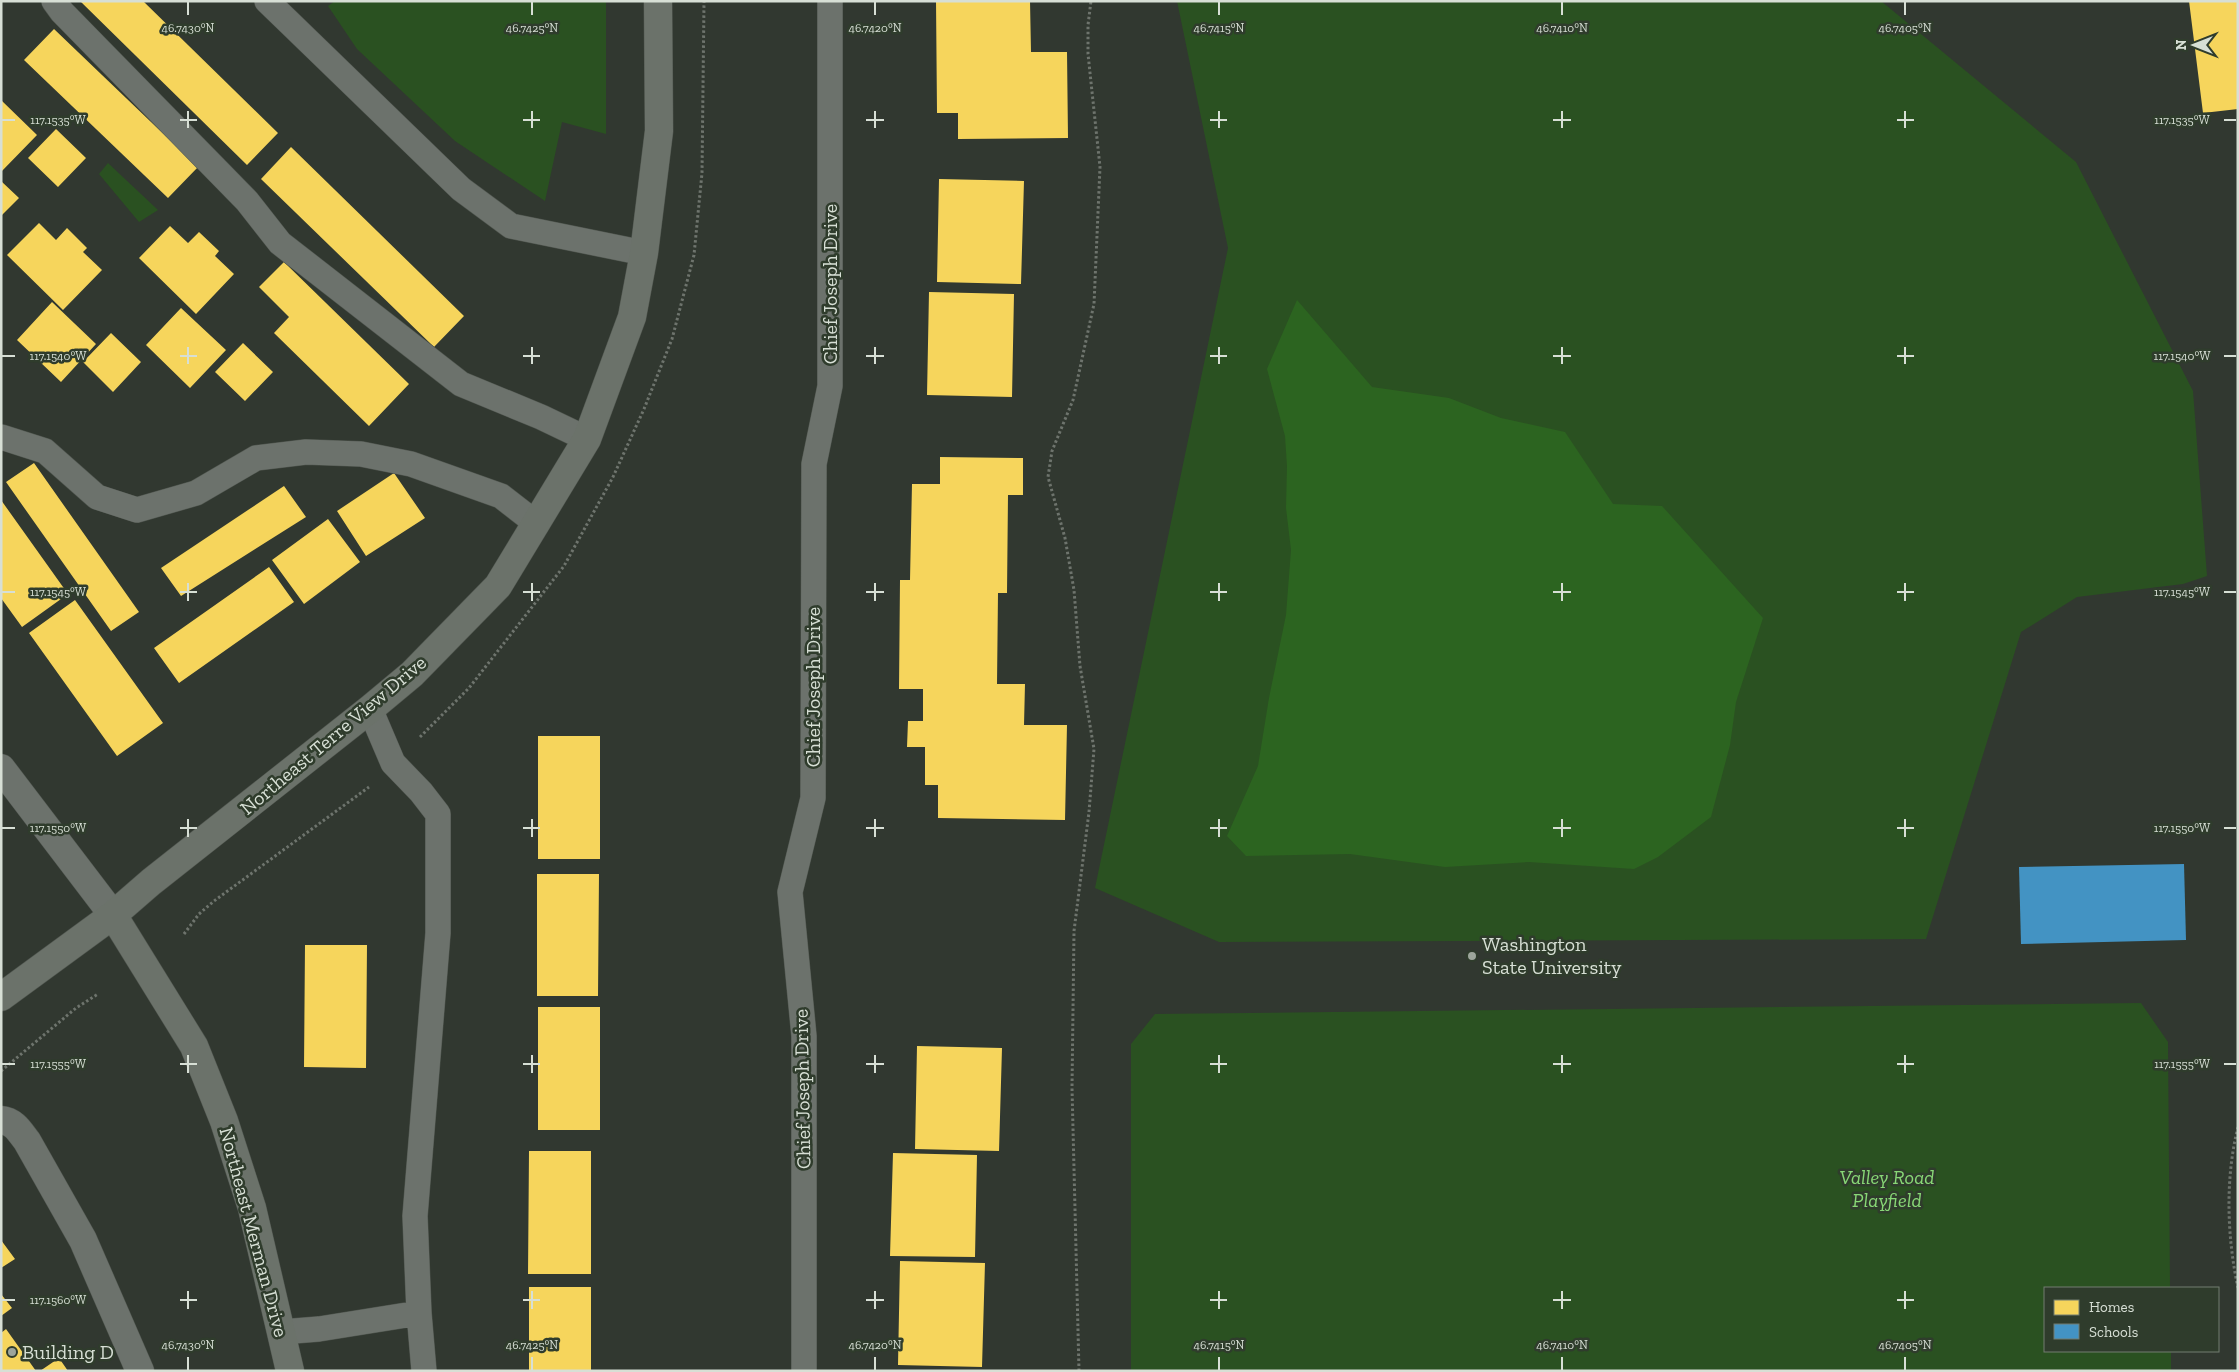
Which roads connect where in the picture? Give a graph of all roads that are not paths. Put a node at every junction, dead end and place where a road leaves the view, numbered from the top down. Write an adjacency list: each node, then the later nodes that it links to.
1 (54, 1): 7 (lane)
2 (267, 1): 5 (lane)
3 (658, 1): 5 (main road, Northeast Terre View Drive)
4 (830, 1): 19 (lane, Chief Joseph Drive)
5 (644, 253): 7 (main road, Northeast Terre View Drive)
6 (1, 438): 8 (lane)
7 (587, 439): 8 (main road, Northeast Terre View Drive)
8 (536, 524): 9 (main road, Northeast Terre View Drive)
9 (370, 709): 11 (main road, Northeast Terre View Drive); 14 (lane)
10 (1, 768): 11 (street, Northeast Merman Drive)
11 (113, 915): 12 (main road, Northeast Terre View Drive); 15 (main road, Northeast Merman Drive)
12 (1, 997)
13 (1, 1120): 16 (street)
14 (419, 1313): 15 (lane); 18 (lane)
15 (281, 1332): 17 (main road, Northeast Merman Drive)
16 (140, 1371)
17 (290, 1371)
18 (424, 1371)
19 (804, 1371)

